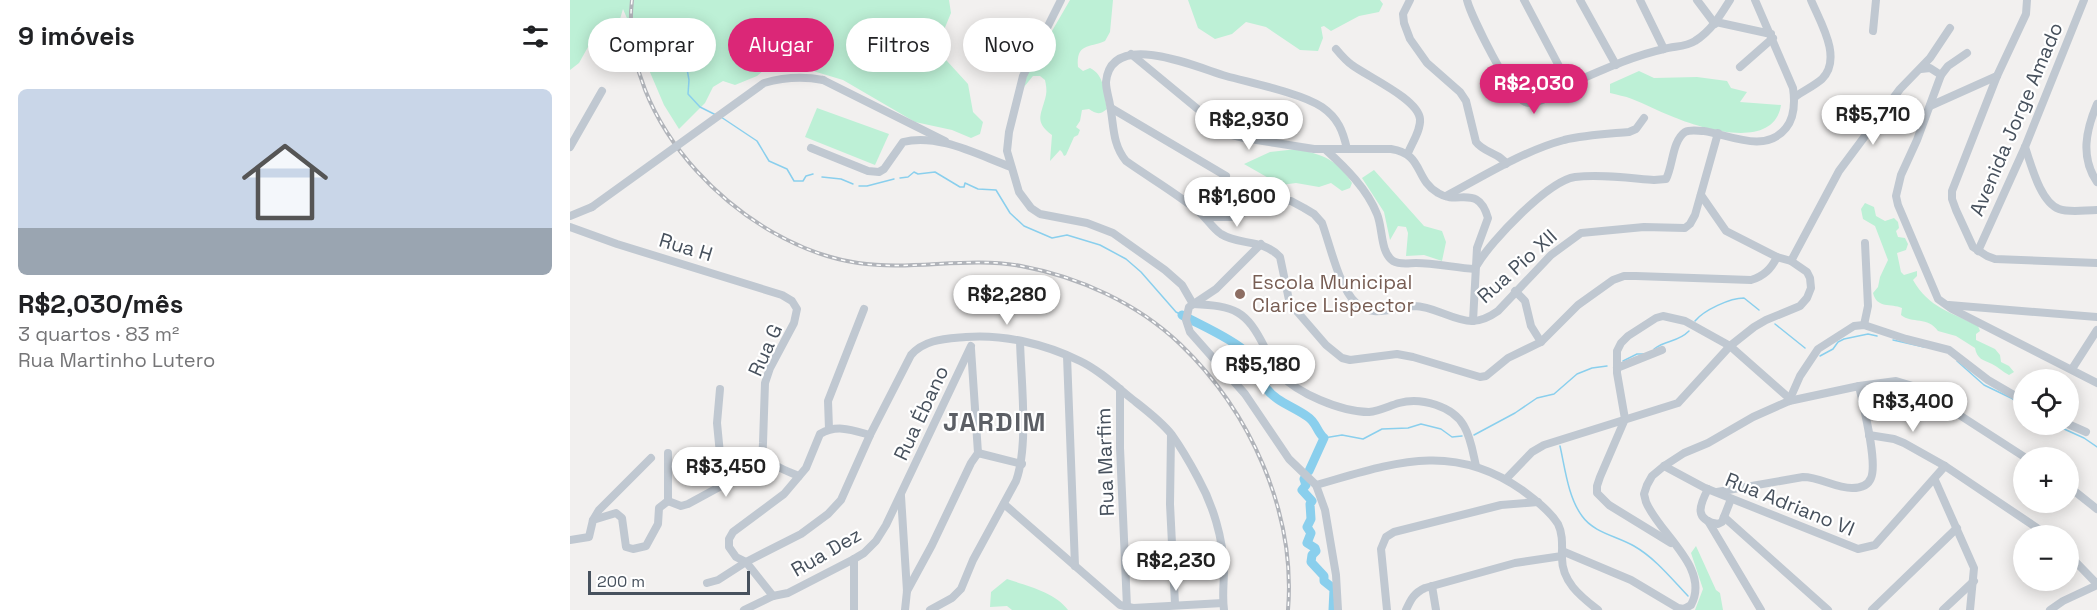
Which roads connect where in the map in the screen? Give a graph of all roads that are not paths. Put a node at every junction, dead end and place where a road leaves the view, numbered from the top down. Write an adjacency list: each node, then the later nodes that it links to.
1 (1061, 0): 43 (street)
2 (1410, 0): 42 (street)
3 (1467, 0): 27 (street)
4 (1524, 0): 27 (street)
5 (1580, 0): 22 (street)
6 (1640, 0): 19 (street)
7 (1697, 0): 14 (street)
8 (1730, 0): 14 (street)
9 (1755, 0): 17 (street)
10 (1811, 0): 29 (street)
11 (1876, 0): 16 (street)
12 (2027, 0): 26 (street)
13 (2084, 0): 38 (street, Avenida Jorge Amado)
14 (1716, 23): 17 (street); 19 (street)
15 (1950, 28): 24 (street)
16 (1873, 31)
17 (1772, 36): 23 (street); 29 (street)
18 (1336, 49): 41 (street)
19 (1664, 49): 22 (street)
20 (1967, 53): 25 (street)
21 (1131, 54): 32 (street); 39 (street); 40 (street)
22 (1616, 65): 27 (street)
23 (1740, 68)
24 (1921, 69): 25 (street); 56 (street)
25 (1941, 75): 30 (street)
26 (1997, 76): 30 (street); 54 (street)
27 (1569, 85)
28 (602, 91): 35 (street)
29 (1795, 97): 34 (street)
30 (1930, 106): 62 (street)
31 (2096, 106): 45 (street)
32 (1111, 108): 44 (street); 50 (street)
33 (1644, 118): 42 (street)
34 (1718, 134): 46 (street, Rua Pio XII); 58 (street)
35 (570, 147)
36 (811, 147): 37 (street)
37 (957, 147): 43 (street); 49 (street, bridge)
38 (2025, 147): 48 (street); 54 (street, Avenida Jorge Amado)
39 (1347, 149): 40 (street); 41 (street)
40 (1326, 150): 58 (street)
41 (1408, 153): 47 (street)
42 (1506, 164): 47 (street)
43 (1011, 167): 61 (street)
44 (1226, 176)
45 (2097, 182)
46 (1701, 195): 55 (street); 59 (street, Rua Pio XII)
47 (1445, 197): 58 (street)
48 (2097, 210)
49 (570, 216)
50 (1206, 217): 53 (street); 65 (street, Rua Pio XII)
51 (570, 227): 60 (street, Rua H)
52 (1865, 243): 66 (street)
53 (1261, 244): 61 (street); 70 (street)
54 (1978, 251): 57 (street)
55 (1777, 257): 56 (street); 70 (street)
56 (1791, 261): 72 (street)
57 (2097, 262)
58 (1475, 269): 65 (street)
59 (1515, 291): 65 (street, Rua Pio XII); 70 (street)
60 (792, 301): 91 (street, Rua G)
61 (1193, 304): 97 (street); 104 (street)
62 (1945, 305): 64 (street); 76 (street)
63 (864, 309): 85 (street)
64 (2097, 316)
65 (1473, 321)
66 (1864, 325): 82 (street); 83 (street)
67 (2097, 330): 76 (street)
68 (973, 337): 69 (street); 71 (street); 88 (street)
69 (1020, 341): 74 (street); 96 (street)
70 (1541, 342)
71 (971, 346): 94 (street); 106 (street, Rua Ébano)
72 (1731, 346): 75 (street); 83 (street); 84 (street)
73 (1662, 350): 75 (street)
74 (1067, 356): 81 (street); 124 (street)
75 (1617, 368): 84 (street)
76 (2072, 369)
77 (2079, 373): 78 (street)
78 (2097, 383)
79 (1859, 386): 83 (street); 90 (street); 92 (street)
80 (720, 389): 103 (street)
81 (1119, 389): 89 (street); 133 (street, Rua Marfim)
82 (2013, 395)
83 (1789, 399): 98 (street)
84 (1624, 419): 101 (street); 119 (street)
85 (829, 429): 88 (street); 100 (street)
86 (2079, 429): 87 (street)
87 (2086, 432)
88 (870, 435): 122 (street)
89 (1171, 435): 131 (street); 132 (street)
90 (1869, 435): 99 (street); 105 (street)
91 (762, 450): 100 (street); 103 (street)
92 (2013, 450)
93 (668, 453): 109 (street)
94 (978, 453): 96 (street); 129 (street)
95 (651, 458): 114 (street)
96 (1022, 464): 111 (street)
97 (1476, 466): 101 (street); 104 (street)
98 (1664, 466): 105 (street, Rua Adriano VI); 119 (street)
99 (1946, 466): 102 (street, Rua Adriano VI); 116 (street)
100 (799, 476): 122 (street)
101 (1506, 478): 110 (street)
102 (1935, 480): 108 (street, Rua Adriano VI); 117 (street)
103 (723, 485): 109 (street)
104 (1316, 485): 139 (street)
105 (1712, 491): 108 (street, Rua Adriano VI); 115 (street)
106 (901, 495): 121 (street, Rua Dez); 129 (street)
107 (2079, 495): 112 (street)
108 (1731, 499): 113 (street)
109 (668, 501): 114 (street)
110 (1538, 502): 120 (street); 140 (street)
111 (1004, 504): 124 (street); 138 (street)
112 (2097, 509)
113 (1724, 517): 115 (street); 144 (street)
114 (593, 520): 118 (street)
115 (1708, 521): 134 (street)
116 (2033, 525)
117 (1957, 528): 125 (street); 145 (street)
118 (570, 540)
119 (1674, 545): 120 (street)
120 (1562, 553): 128 (street); 143 (street)
121 (854, 559): 130 (street, Rua Dez); 136 (street)
122 (746, 562): 126 (street); 130 (street)
123 (2079, 565): 127 (street)
124 (1075, 566): 133 (street)
125 (1974, 581): 146 (street); 147 (street)
126 (707, 583)
127 (2097, 584): 148 (street)
128 (1432, 586): 141 (street); 142 (street)
129 (907, 591): 137 (street)
130 (772, 596): 135 (street, Rua Dez)
131 (1175, 604): 132 (street); 133 (street)
132 (1223, 606)
133 (1127, 607)
134 (1758, 608)
135 (744, 610)
136 (854, 610)
137 (905, 610)
138 (930, 610)
139 (1338, 610)
140 (1388, 610)
141 (1406, 610)
142 (1436, 610)
143 (1598, 610)
144 (1828, 610)
145 (1872, 610)
146 (1943, 610)
147 (1970, 610)
148 (2050, 610)

